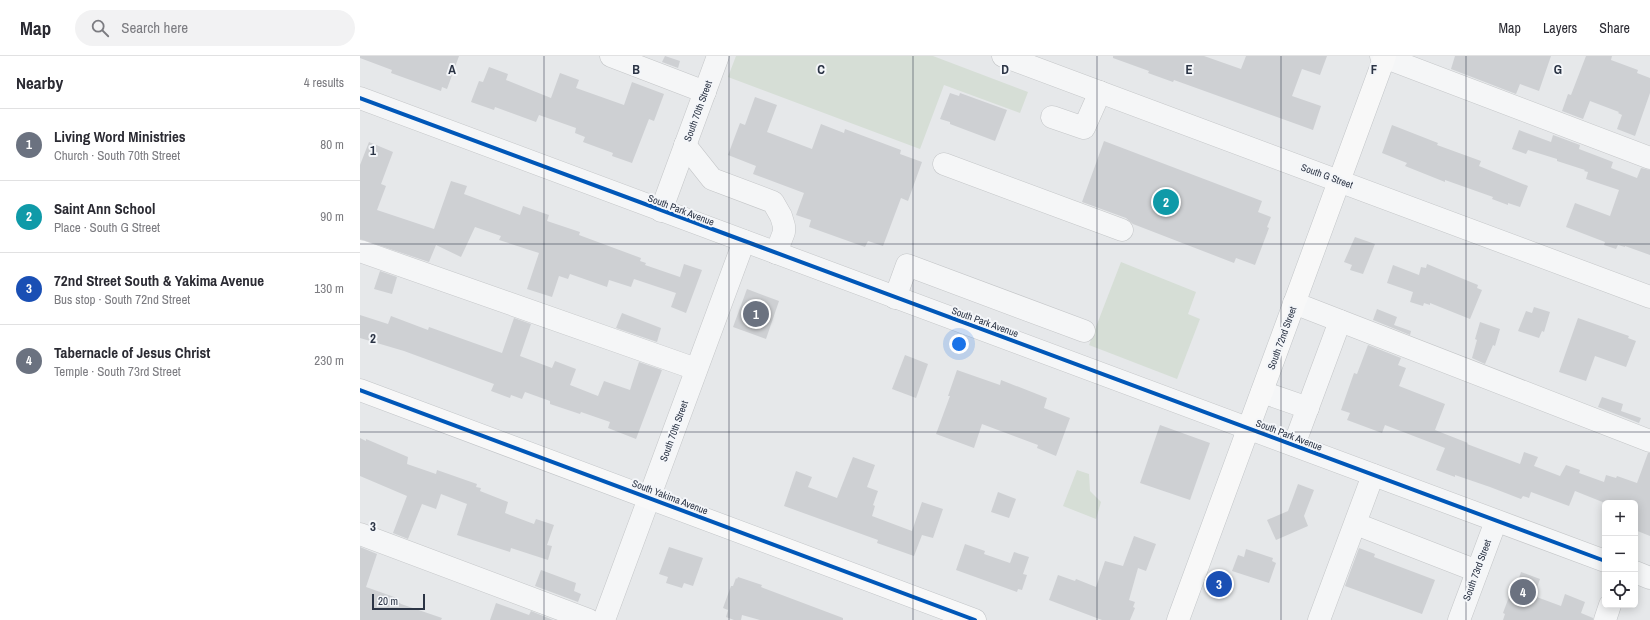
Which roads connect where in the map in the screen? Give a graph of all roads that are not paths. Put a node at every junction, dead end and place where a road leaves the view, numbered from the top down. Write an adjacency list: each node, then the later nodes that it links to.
1 (611, 56): 5 (street)
2 (718, 56): 5 (street, South 70th Street)
3 (1003, 56): 6 (street, South G Street)
4 (1384, 56): 10 (street); 12 (main road, South 72nd Street)
5 (705, 92): 9 (street, South 70th Street)
6 (1100, 92): 8 (street); 12 (street, South G Street)
7 (360, 98): 13 (street, South Park Avenue)
8 (1052, 117)
9 (686, 145): 13 (street, South 70th Street); 17 (street)
10 (1650, 158)
11 (944, 164): 14 (street)
12 (1339, 180): 18 (street, South G Street); 21 (main road, South 72nd Street)
13 (661, 210): 15 (street, South Park Avenue)
14 (1122, 230)
15 (744, 241): 17 (street, South Park Avenue); 25 (street, South 70th Street)
16 (360, 251): 25 (street)
17 (776, 253): 19 (street, South Park Avenue)
18 (1650, 297)
19 (895, 298): 20 (street); 23 (street, South Park Avenue)
20 (994, 298): 23 (street); 24 (street)
21 (1294, 304): 22 (street); 27 (main road, South 72nd Street)
22 (1340, 321): 28 (street); 30 (street)
23 (983, 330): 29 (street, South Park Avenue)
24 (1084, 331)
25 (696, 369): 33 (street, South 70th Street)
26 (360, 390): 33 (main road, South Yakima Avenue)
27 (1262, 392): 28 (street); 29 (main road, South 72nd Street)
28 (1308, 408): 31 (street)
29 (1248, 428): 31 (street, South Park Avenue); 45 (main road, South 72nd Street)
30 (1650, 441)
31 (1294, 445): 32 (street, South Park Avenue)
32 (1373, 475): 34 (street, South Park Avenue); 35 (street)
33 (649, 498): 43 (street, South 70th Street); 44 (main road, South Yakima Avenue)
34 (1496, 521): 37 (street, South Park Avenue); 38 (street, South 73rd Street)
35 (1356, 524): 38 (street); 46 (street)
36 (360, 534): 42 (street)
37 (1602, 560)
38 (1477, 571): 47 (street, South 73rd Street)
39 (1638, 573): 40 (street)
40 (1650, 578)
41 (1609, 608): 48 (street)
42 (589, 620)
43 (604, 620)
44 (975, 620)
45 (1178, 620)
46 (1319, 620)
47 (1459, 620)
48 (1604, 620)

